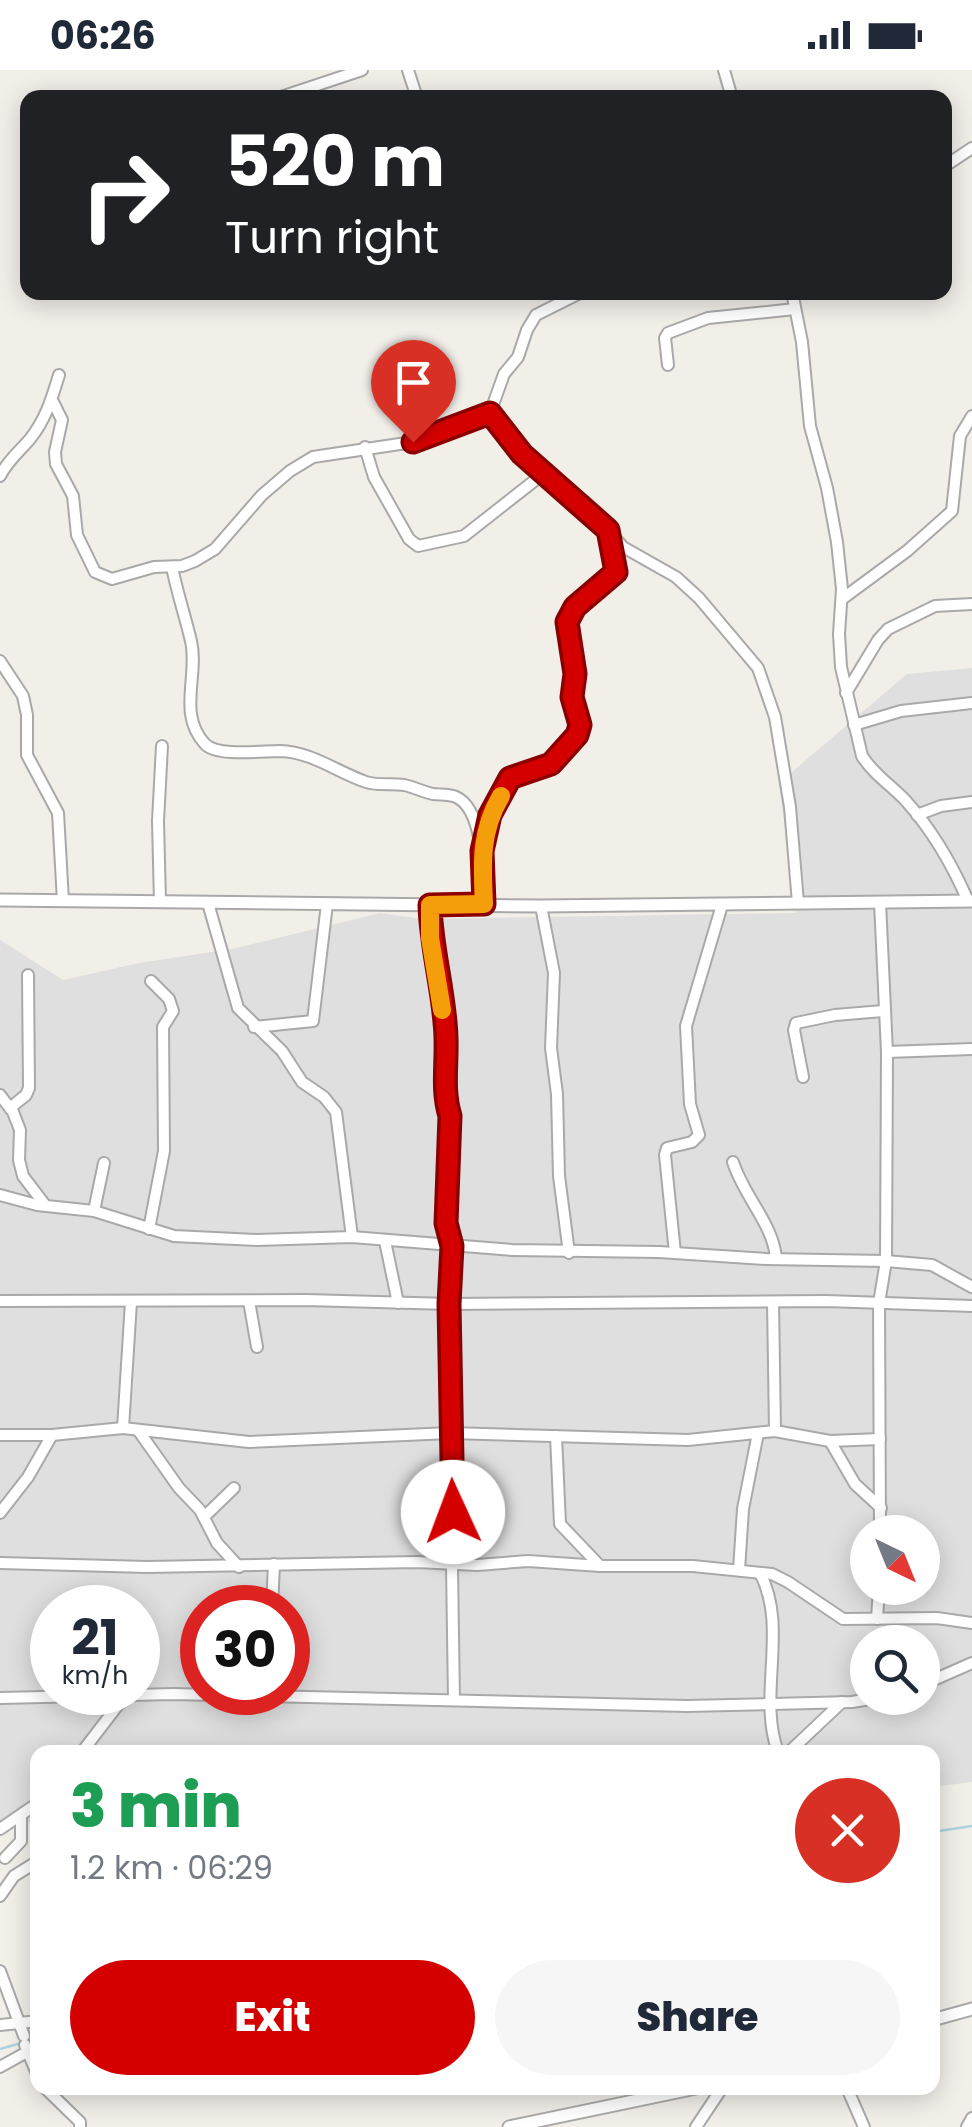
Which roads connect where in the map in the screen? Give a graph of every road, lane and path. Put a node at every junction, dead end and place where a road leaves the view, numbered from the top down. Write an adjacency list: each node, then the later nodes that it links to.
1 (362, 70): 2 (street)
2 (302, 90)
3 (566, 300): 9 (street)
4 (793, 300): 5 (street)
5 (795, 309): 6 (street); 16 (street)
6 (668, 365)
7 (60, 375): 8 (street)
8 (53, 402): 12 (street); 15 (street)
9 (490, 413): 11 (street); 13 (street)
10 (972, 416): 16 (street)
11 (366, 448): 13 (street); 15 (street)
12 (1, 471)
13 (543, 474): 14 (street)
14 (608, 530): 25 (street); 34 (street)
15 (172, 567): 25 (street)
16 (842, 599): 19 (street)
17 (972, 604): 19 (street)
18 (0, 661): 28 (street)
19 (846, 693): 21 (street)
20 (972, 703): 21 (street)
21 (854, 725): 24 (street)
22 (162, 746): 29 (street)
23 (972, 802): 24 (street)
24 (917, 815): 27 (street)
25 (482, 851): 33 (street)
26 (0, 900): 28 (street)
27 (970, 901): 30 (street)
28 (64, 902): 29 (street)
29 (160, 902): 31 (street)
30 (880, 902): 34 (street); 40 (street)
31 (208, 903): 32 (street); 41 (street)
32 (327, 904): 35 (street); 41 (street)
33 (484, 904): 35 (street); 37 (street)
34 (798, 904): 36 (street)
35 (430, 905): 55 (street)
36 (722, 905): 37 (street); 57 (street)
37 (541, 906): 56 (street)
38 (28, 975): 46 (street)
39 (150, 981): 52 (street)
40 (883, 1012): 43 (street); 44 (street)
41 (254, 1027): 53 (street)
42 (972, 1050): 43 (street)
43 (886, 1052): 59 (street)
44 (802, 1077)
45 (0, 1095): 46 (street)
46 (10, 1108): 50 (street)
47 (734, 1162): 58 (street)
48 (104, 1163): 51 (street)
49 (0, 1194): 50 (street)
50 (45, 1206): 51 (street)
51 (94, 1211): 52 (street)
52 (149, 1229): 53 (street)
53 (352, 1238): 54 (street)
54 (385, 1241): 55 (street); 65 (street)
55 (452, 1246): 56 (street); 67 (street)
56 (569, 1252): 57 (street)
57 (675, 1253): 58 (street)
58 (776, 1259): 59 (street)
59 (886, 1261): 60 (street); 66 (street)
60 (972, 1287)
61 (249, 1301): 63 (street); 65 (street); 69 (street)
62 (0, 1302): 63 (street)
63 (131, 1302): 70 (street)
64 (773, 1302): 66 (street); 67 (street); 72 (street)
65 (398, 1303): 67 (street)
66 (879, 1303): 68 (street); 78 (street)
67 (449, 1304): 73 (street)
68 (972, 1306)
69 (257, 1347)
70 (123, 1428): 71 (street); 76 (street)
71 (138, 1430): 73 (street); 84 (street)
72 (775, 1431): 74 (street); 79 (street)
73 (450, 1433): 77 (street); 86 (street)
74 (758, 1433): 77 (street); 90 (street)
75 (0, 1435): 76 (street)
76 (52, 1435): 82 (street)
77 (556, 1436): 88 (street)
78 (880, 1438): 79 (street); 81 (street)
79 (830, 1441): 81 (street)
80 (234, 1488): 84 (street)
81 (881, 1508): 83 (street)
82 (0, 1513)
83 (881, 1515)
84 (205, 1516): 89 (street)
85 (0, 1562): 89 (street)
86 (451, 1563): 87 (street); 88 (street); 101 (street)
87 (274, 1564): 89 (street); 92 (street)
88 (600, 1566): 90 (street)
89 (239, 1567)
90 (740, 1570): 91 (street)
91 (760, 1573): 94 (street); 104 (street)
92 (273, 1585)
93 (878, 1605): 94 (street)
94 (878, 1619): 95 (street)
95 (972, 1623)
96 (972, 1662): 97 (street)
97 (940, 1677)
98 (310, 1696): 101 (street)
99 (0, 1698): 100 (street)
100 (30, 1698)
101 (454, 1700): 104 (street)
102 (850, 1701): 103 (street)
103 (842, 1702): 104 (street); 108 (street)
104 (769, 1704): 107 (street)
105 (110, 1715): 106 (street)
106 (87, 1745)
107 (775, 1745)
108 (796, 1745)
109 (30, 1809): 110 (street)
110 (21, 1816): 111 (street); 112 (street)
111 (0, 1828)
112 (2, 1856): 114 (street)
113 (30, 1866): 114 (street)
114 (13, 1878): 115 (street)
115 (0, 1896)
116 (0, 1971): 120 (street)
117 (972, 2009): 118 (street)
118 (940, 2018)
119 (30, 2022): 120 (street)
120 (18, 2024): 121 (street); 122 (street)
121 (0, 2025)
122 (25, 2044): 123 (street); 124 (street)
123 (30, 2055)
124 (0, 2067)
125 (53, 2095): 130 (street)
126 (662, 2095): 131 (street)
127 (717, 2095): 132 (street)
128 (850, 2095): 133 (street)
129 (972, 2118): 134 (street)
130 (84, 2125)
131 (509, 2127)
132 (696, 2127)
133 (864, 2127)
134 (967, 2127)

